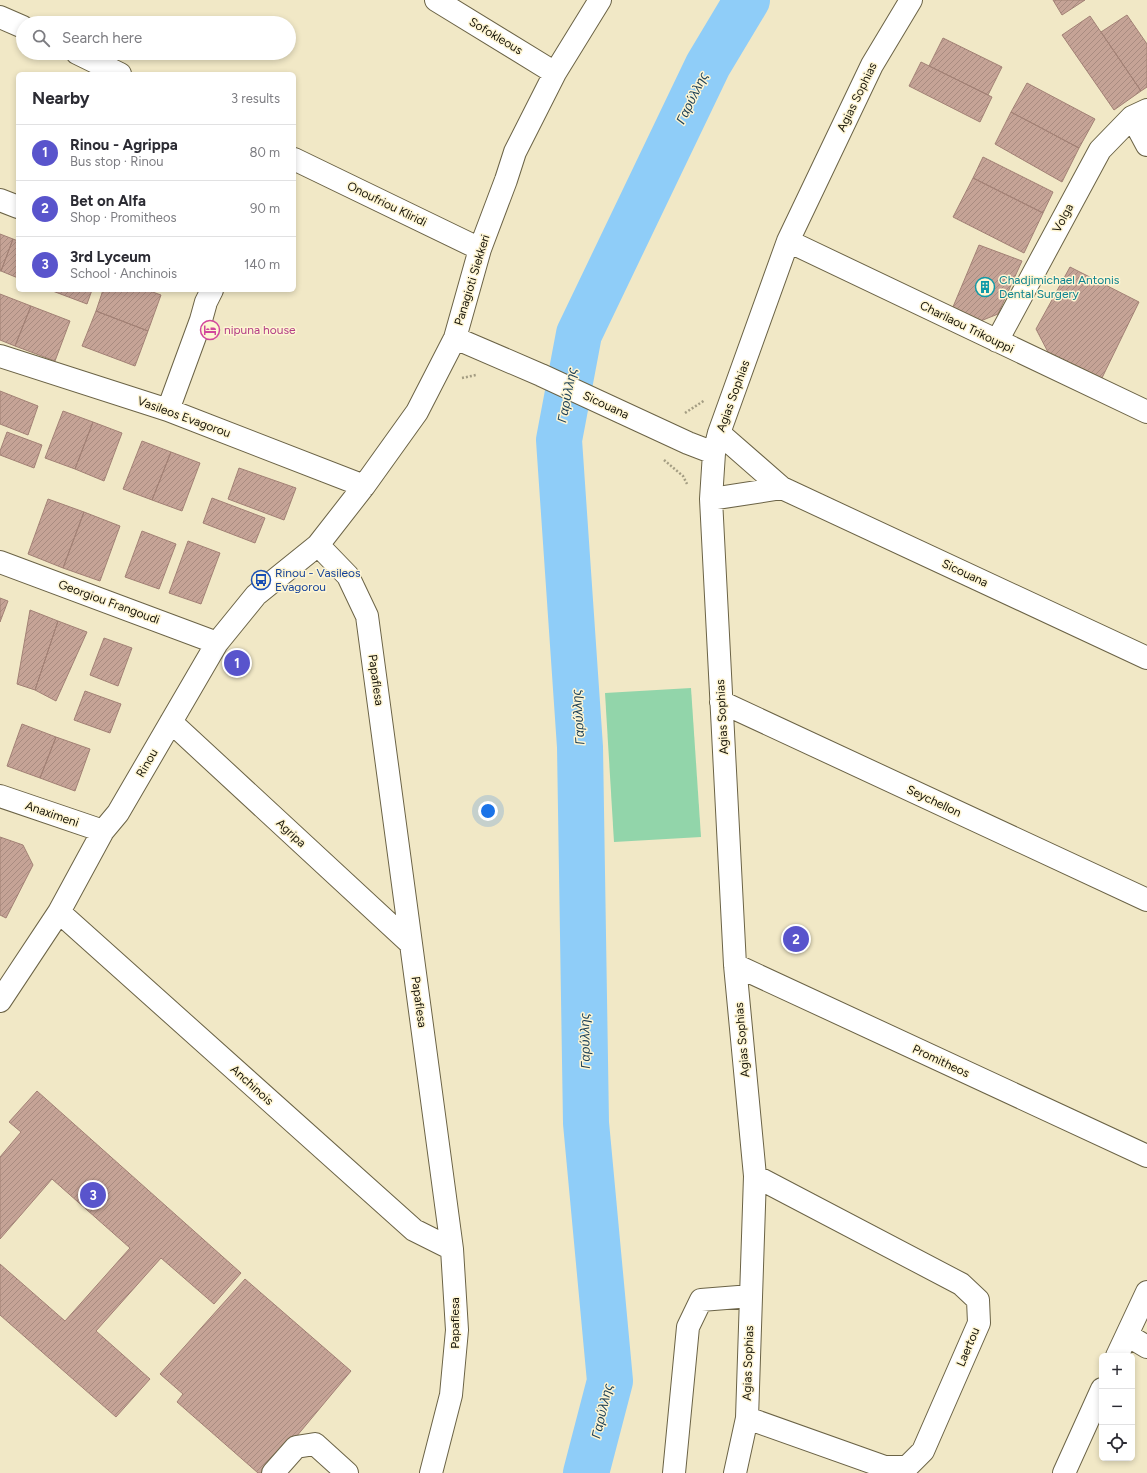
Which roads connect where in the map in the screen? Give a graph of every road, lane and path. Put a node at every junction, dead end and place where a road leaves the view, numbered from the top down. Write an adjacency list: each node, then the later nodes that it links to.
1 (436, 0): 8 (street, Sofokleous)
2 (600, 0): 8 (street, Panagioti Siekkeri)
3 (911, 0): 14 (street, Agias Sophias)
4 (0, 17): 5 (street)
5 (16, 24)
6 (91, 60): 7 (street)
7 (116, 72)
8 (555, 73): 15 (street, Panagioti Siekkeri)
9 (1140, 114): 10 (street); 18 (street, Volga)
10 (1147, 145)
11 (296, 160): 15 (street, Onoufriou Kliridi)
12 (0, 200): 13 (street)
13 (16, 206)
14 (788, 241): 18 (street, Charilaou Trikouppi); 24 (street, Agias Sophias)
15 (480, 249): 17 (street, Panagioti Siekkeri)
16 (205, 294): 22 (street)
17 (455, 338): 24 (street, Sicouana); 26 (street, Panagioti Siekkeri)
18 (997, 341): 23 (street, Charilaou Trikouppi)
19 (0, 356): 22 (street, Vasileos Evagorou)
20 (481, 376): 21 (path)
21 (457, 379)
22 (168, 410): 26 (street, Vasileos Evagorou)
23 (1147, 412)
24 (717, 443): 28 (street, Sicouana); 29 (street, Agias Sophias)
25 (662, 458): 27 (path)
26 (364, 486): 30 (street, Panagioti Siekkeri)
27 (689, 488)
28 (782, 488): 29 (street); 33 (street, Sicouana)
29 (711, 499): 34 (street, Agias Sophias)
30 (318, 545): 32 (street, Rinou); 40 (street, Papaflesa)
31 (0, 562): 32 (street, Georgiou Frangoudi)
32 (217, 643): 35 (street, Rinou)
33 (1147, 658)
34 (721, 702): 38 (street, Seychellon); 41 (street, Agias Sophias)
35 (171, 722): 37 (street, Rinou); 40 (street, Agripa)
36 (0, 796): 37 (street, Anaximeni)
37 (103, 831): 39 (street, Rinou)
38 (1147, 900)
39 (59, 912): 42 (street, Rinou); 45 (street, Anchinois)
40 (411, 944): 45 (street, Papaflesa)
41 (735, 965): 43 (street, Promitheos); 44 (street, Agias Sophias)
42 (0, 1001)
43 (1147, 1156)
44 (755, 1176): 47 (street, Agias Sophias); 52 (street, Laertou)
45 (452, 1248): 55 (street, Papaflesa)
46 (1147, 1292): 48 (street)
47 (751, 1296): 52 (street, Agias Sophias); 56 (street)
48 (1127, 1335): 49 (street); 50 (street)
49 (1147, 1347)
50 (1118, 1353)
51 (1099, 1396): 58 (street)
52 (747, 1418): 57 (street, Agias Sophias)
53 (273, 1473): 54 (street)
54 (347, 1473)
55 (431, 1473)
56 (674, 1473)
57 (735, 1473)
58 (1064, 1473)

